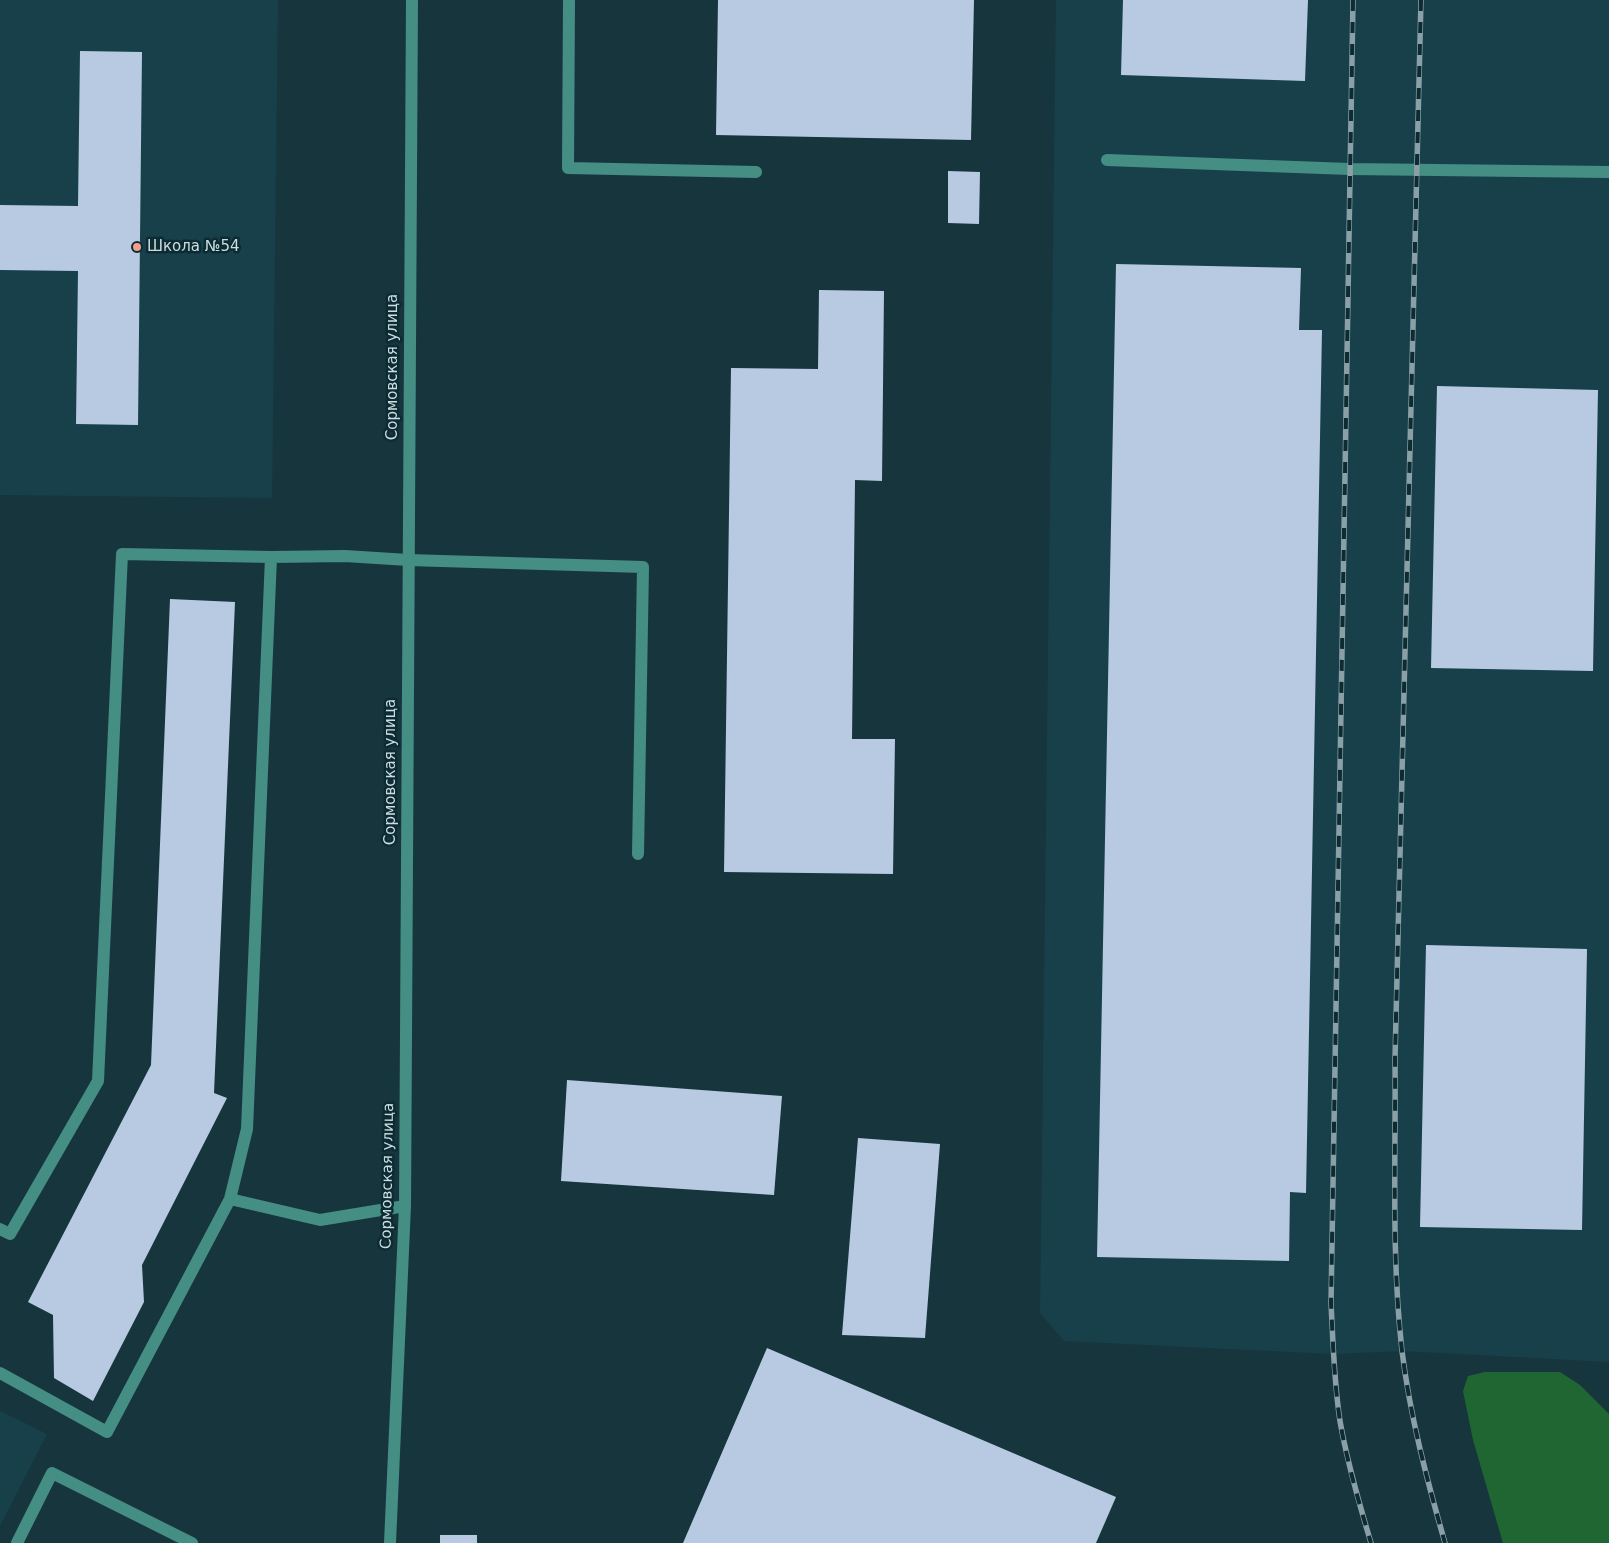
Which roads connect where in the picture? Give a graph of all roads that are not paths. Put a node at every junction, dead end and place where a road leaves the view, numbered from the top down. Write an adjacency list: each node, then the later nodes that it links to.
1 (412, 0): 7 (street, Сормовская улица)
2 (569, 0): 4 (street)
3 (1107, 160): 5 (street)
4 (756, 172)
5 (1609, 172)
6 (271, 557): 7 (street); 9 (street); 11 (street)
7 (408, 560): 8 (street); 10 (street, Сормовская улица)
8 (638, 854)
9 (230, 1199): 10 (street); 12 (street)
10 (405, 1206): 15 (street, Сормовская улица)
11 (0, 1229)
12 (0, 1373)
13 (17, 1543): 14 (street)
14 (192, 1543)
15 (390, 1543)

